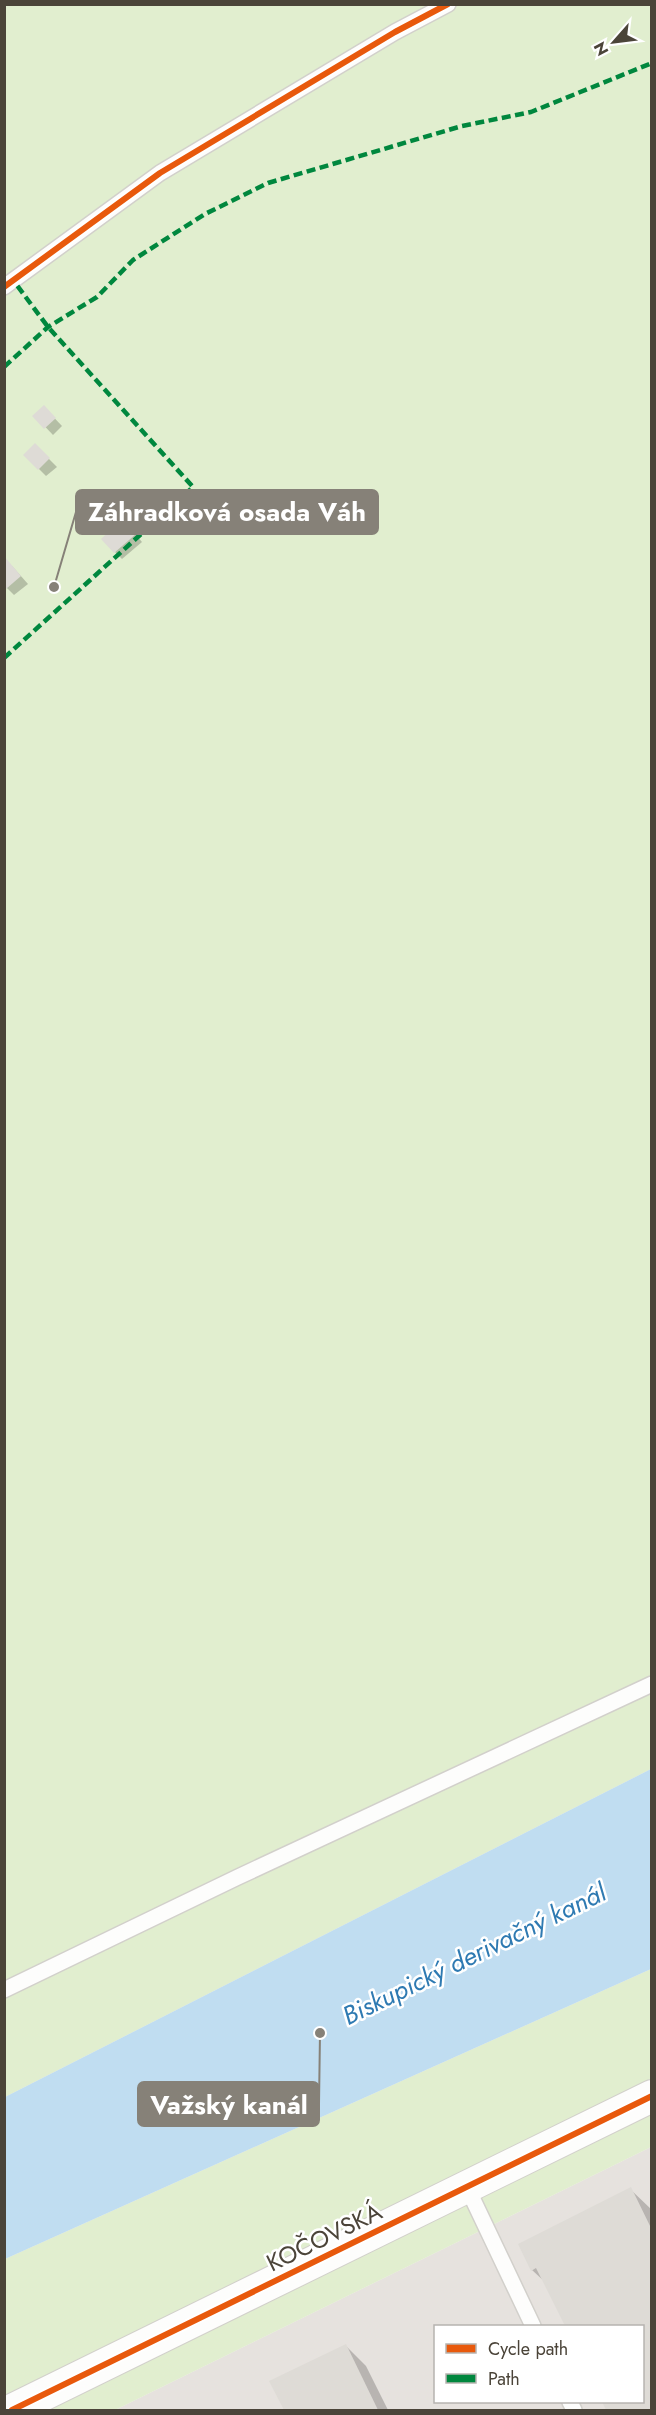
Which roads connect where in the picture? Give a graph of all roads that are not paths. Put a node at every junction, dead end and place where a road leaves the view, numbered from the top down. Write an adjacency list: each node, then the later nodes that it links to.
1 (448, 4): 2 (lane)
2 (4, 287)
3 (651, 1684): 4 (lane)
4 (4, 1990)
5 (651, 2096): 6 (street, KOČOVSKÁ)
6 (467, 2187): 7 (lane); 8 (street, KOČOVSKÁ)
7 (533, 2325)
8 (47, 2403): 9 (street, KOČOVSKÁ)
9 (12, 2410)

